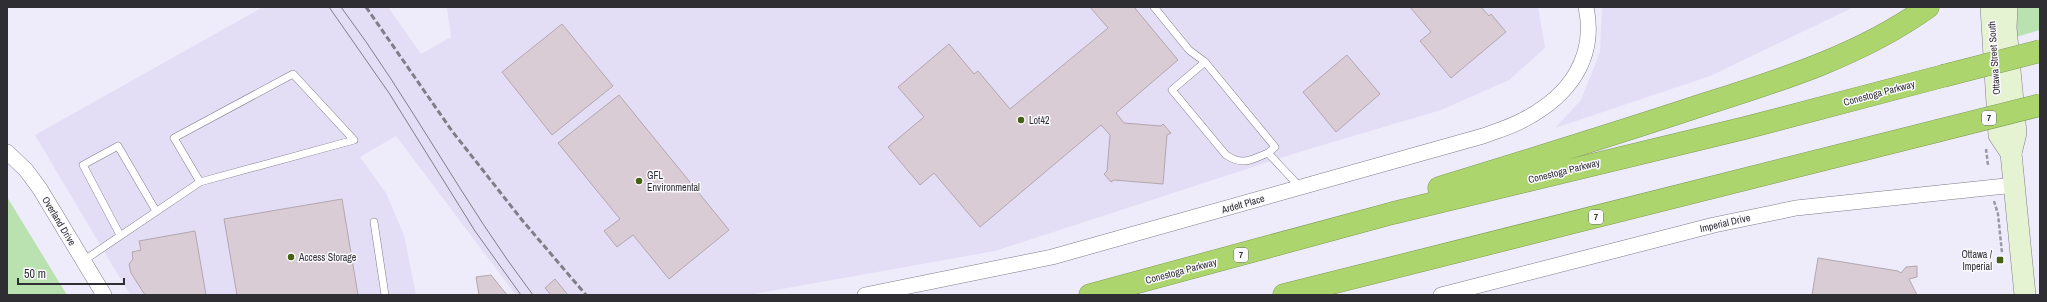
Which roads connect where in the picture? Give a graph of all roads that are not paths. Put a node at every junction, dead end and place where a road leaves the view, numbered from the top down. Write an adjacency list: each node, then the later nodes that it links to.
1 (1154, 7): 7 (lane)
2 (1586, 7): 16 (street, Ardelt Place)
3 (1928, 7): 18 (highway)
4 (1991, 7): 13 (main road, Ottawa Street South)
5 (2007, 7): 13 (main road, Ottawa Street South)
6 (2040, 51): 18 (highway, Conestoga Parkway / 7, bridge)
7 (1205, 62): 12 (lane); 12 (lane)
8 (2040, 105): 10 (highway, 7, bridge)
9 (2040, 120): 10 (highway)
10 (1942, 136): 26 (highway, 7)
11 (7, 152): 21 (street, Overland Drive)
12 (1268, 153): 16 (lane)
13 (2011, 153): 15 (main road, Ottawa Street South)
14 (200, 182): 14 (lane); 17 (lane)
15 (2015, 185): 27 (street, Imperial Drive); 28 (main road, Ottawa Street South)
16 (1300, 187): 24 (street, Ardelt Place)
17 (156, 211): 20 (lane); 20 (lane)
18 (1393, 213): 25 (highway, Conestoga Parkway / 7)
19 (374, 222): 23 (lane)
20 (120, 235): 21 (lane)
21 (83, 261): 22 (street, Overland Drive)
22 (104, 295)
23 (385, 295)
24 (865, 295)
25 (1090, 295)
26 (1284, 295)
27 (1441, 295)
28 (2025, 295)

